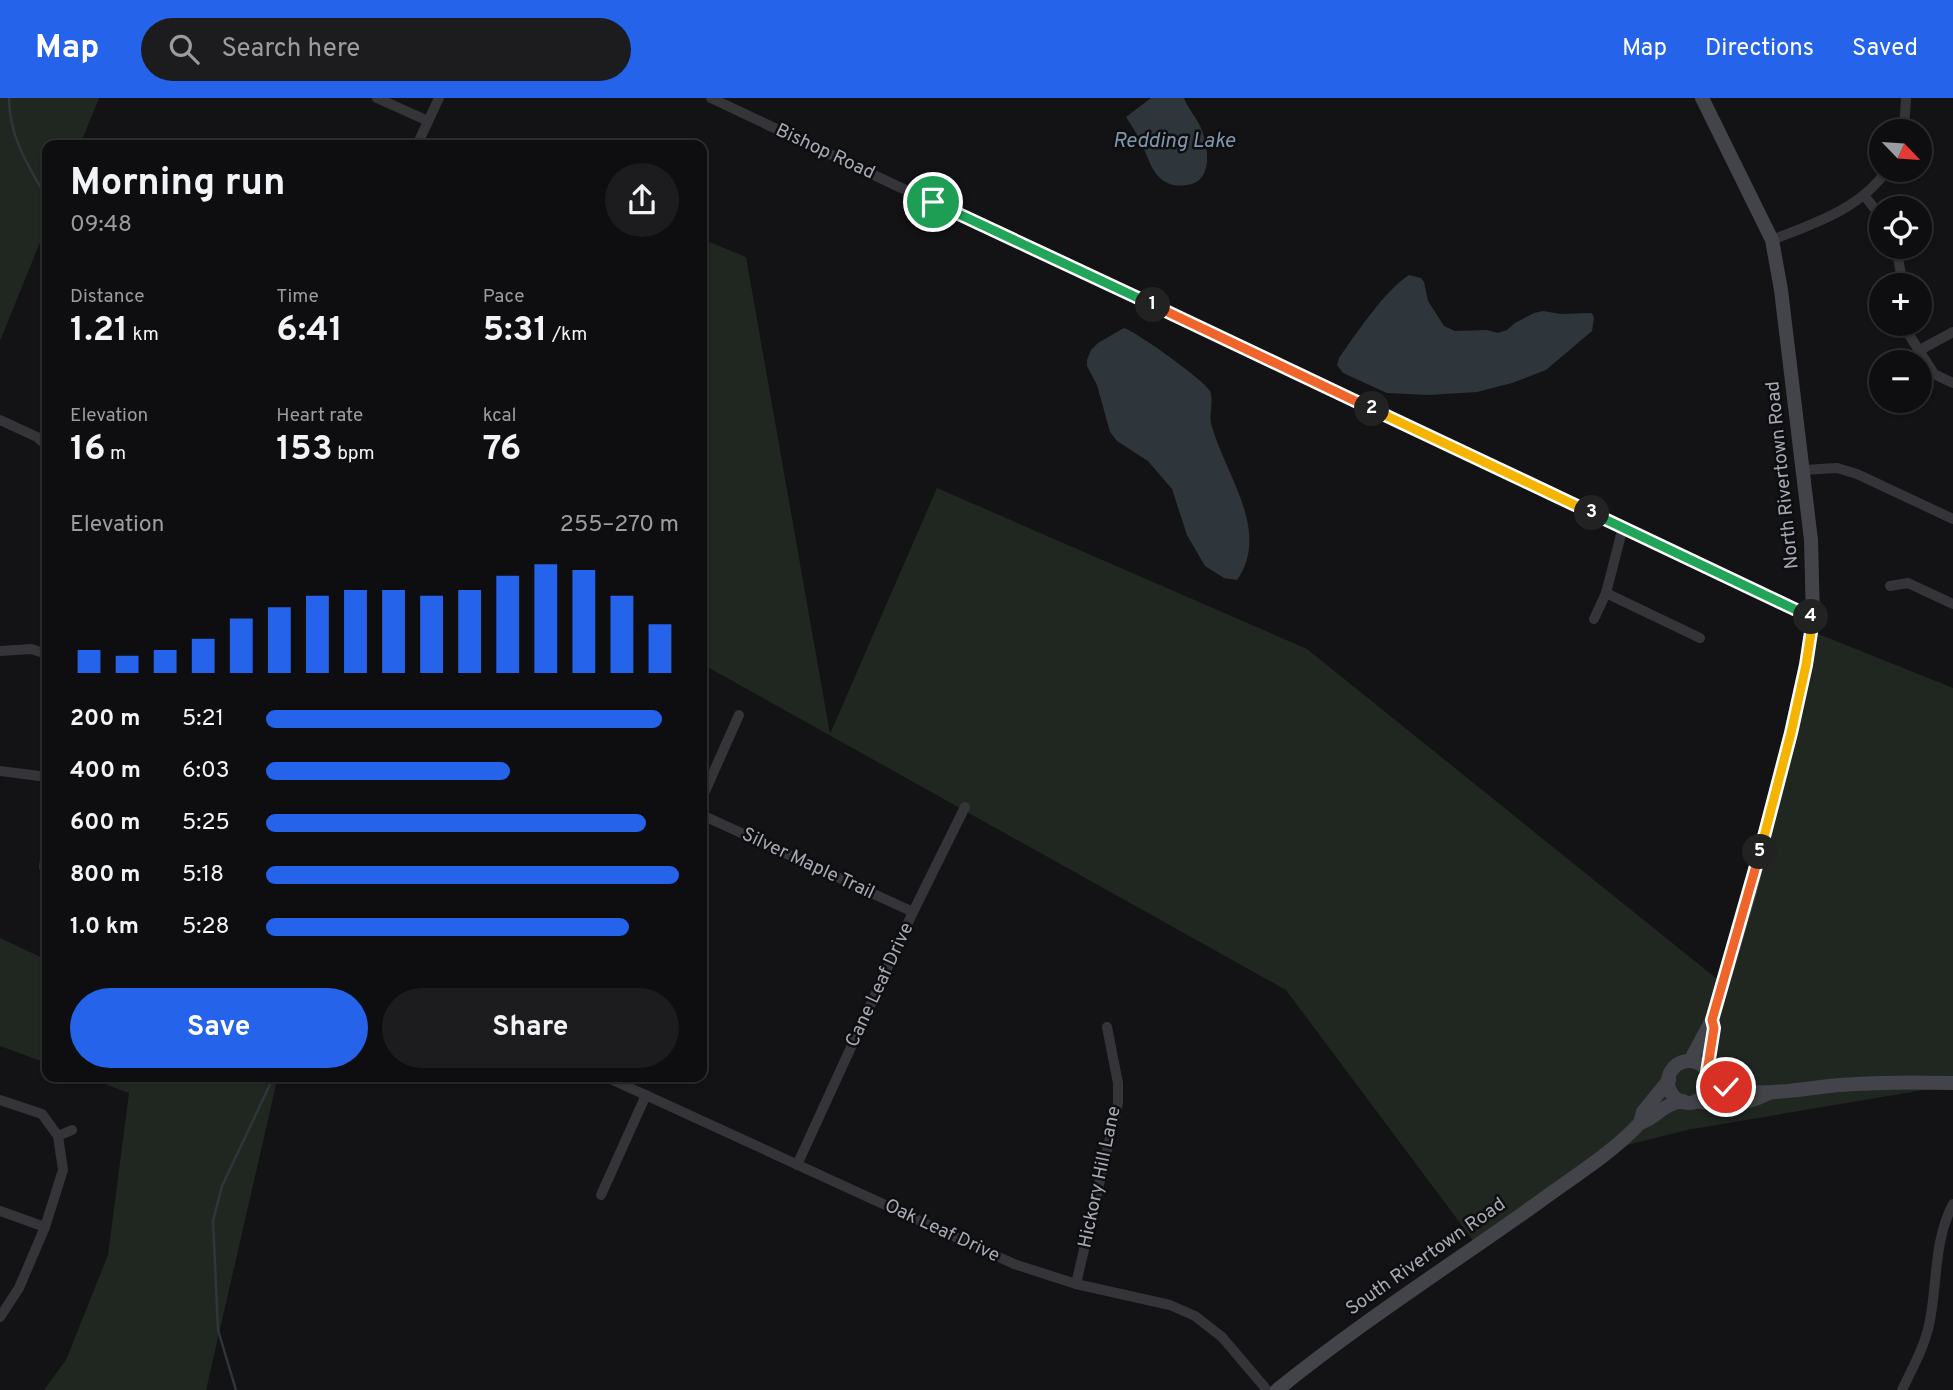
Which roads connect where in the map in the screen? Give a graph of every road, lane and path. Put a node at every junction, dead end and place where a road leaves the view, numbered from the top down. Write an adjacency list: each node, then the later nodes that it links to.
1 (377, 98): 7 (street)
2 (439, 98): 7 (street)
3 (711, 98): 21 (street, Bishop Road)
4 (1702, 98): 12 (street, North Rivertown Road)
5 (1906, 98): 6 (street)
6 (1905, 119)
7 (428, 121): 8 (street)
8 (419, 140)
9 (1879, 182): 10 (street)
10 (1864, 195): 11 (street); 12 (street)
11 (1869, 201)
12 (1772, 240): 19 (street, North Rivertown Road)
13 (1953, 332): 14 (street)
14 (1920, 350)
15 (1932, 371): 16 (street)
16 (1953, 383)
17 (0, 420): 18 (street)
18 (42, 442)
19 (1803, 470): 20 (street); 26 (street, North Rivertown Road)
20 (1953, 519)
21 (1623, 527): 23 (street); 26 (street, Bishop Road)
22 (1890, 586): 24 (street)
23 (1606, 593): 25 (street); 27 (street)
24 (1953, 604)
25 (1594, 619)
26 (1813, 619): 37 (street, North Rivertown Road)
27 (1700, 638)
28 (0, 651): 29 (street)
29 (42, 652)
30 (739, 715): 33 (street)
31 (0, 771): 32 (street)
32 (42, 776)
33 (707, 787)
34 (965, 807): 36 (street, Cane Leaf Drive)
35 (707, 817): 36 (street, Silver Maple Trail)
36 (913, 912): 51 (street, Cane Leaf Drive)
37 (1712, 1020): 39 (street, North Rivertown Road); 40 (street, North Rivertown Road)
38 (1107, 1027): 56 (street, Hickory Hill Lane)
39 (1690, 1061): 40 (street); 41 (street)
40 (1708, 1074): 44 (street); 47 (street)
41 (1668, 1080): 47 (street); 48 (street)
42 (617, 1082): 45 (street, Oak Leaf Drive)
43 (1953, 1083): 44 (street)
44 (1769, 1093): 47 (street)
45 (646, 1096): 51 (street, Oak Leaf Drive); 52 (street)
46 (0, 1100): 50 (street)
47 (1689, 1101): 48 (street)
48 (1640, 1123): 59 (street, South Rivertown Road)
49 (72, 1129): 50 (street)
50 (58, 1136): 55 (street)
51 (797, 1165): 56 (street, Oak Leaf Drive)
52 (601, 1195)
53 (1953, 1204): 60 (street)
54 (0, 1211): 55 (street)
55 (45, 1227): 57 (street)
56 (1076, 1284): 58 (street, Oak Leaf Drive)
57 (0, 1317)
58 (1267, 1390)
59 (1278, 1390)
60 (1902, 1390)

